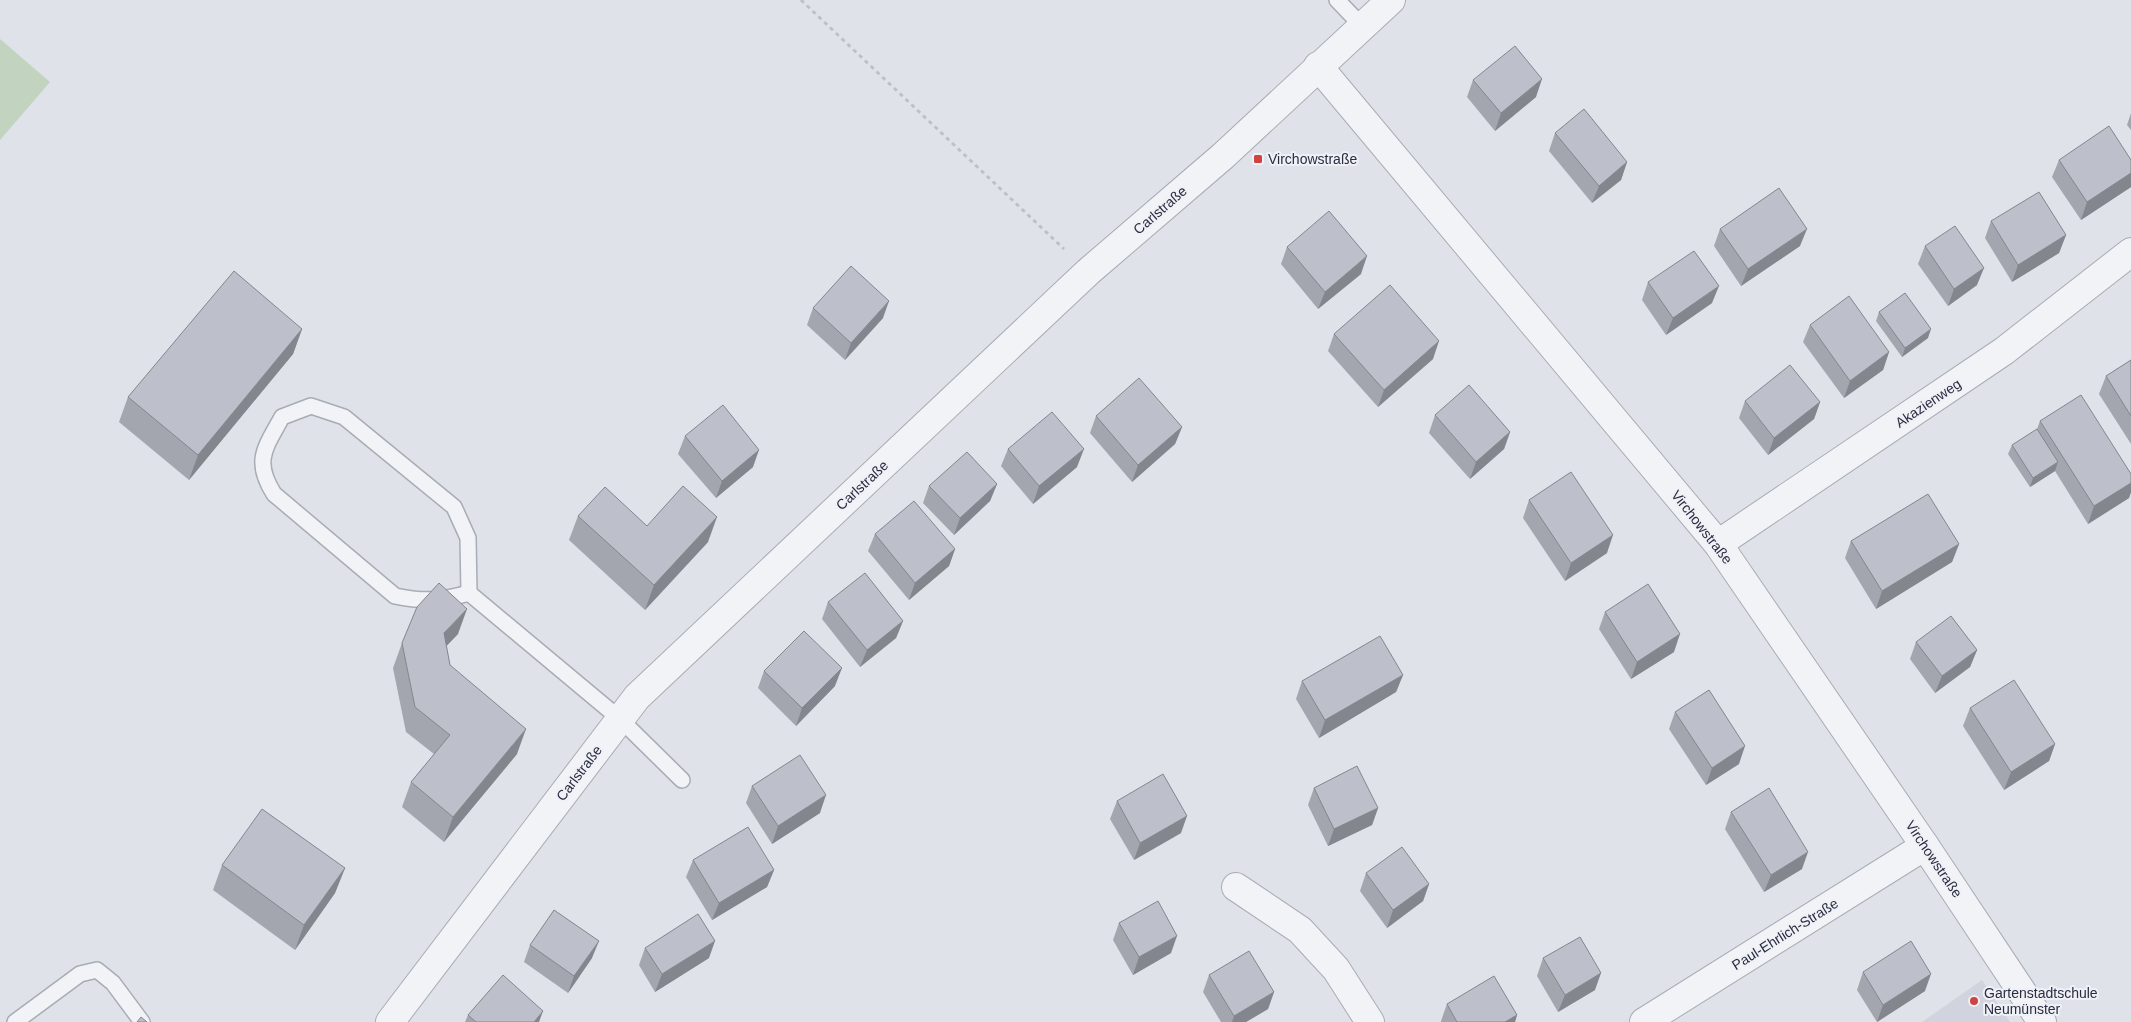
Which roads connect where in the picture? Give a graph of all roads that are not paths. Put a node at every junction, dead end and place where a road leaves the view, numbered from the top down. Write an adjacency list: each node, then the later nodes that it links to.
1 (1337, 0): 3 (lane)
2 (1391, 0): 3 (street, Carlstraße)
3 (1362, 27): 4 (street, Carlstraße)
4 (1318, 66): 6 (street, Virchowstraße); 8 (street, Carlstraße)
5 (2131, 252): 6 (street, Akazienweg)
6 (1718, 544): 10 (street, Virchowstraße)
7 (469, 593): 7 (lane); 8 (lane)
8 (620, 719): 9 (lane); 14 (street, Carlstraße)
9 (682, 780)
10 (1925, 846): 16 (street, Paul-Ehrlich-Straße); 17 (street, Virchowstraße)
11 (1236, 887): 15 (street)
12 (15, 1022): 13 (lane)
13 (142, 1022)
14 (390, 1022)
15 (1370, 1022)
16 (1644, 1022)
17 (2042, 1022)

